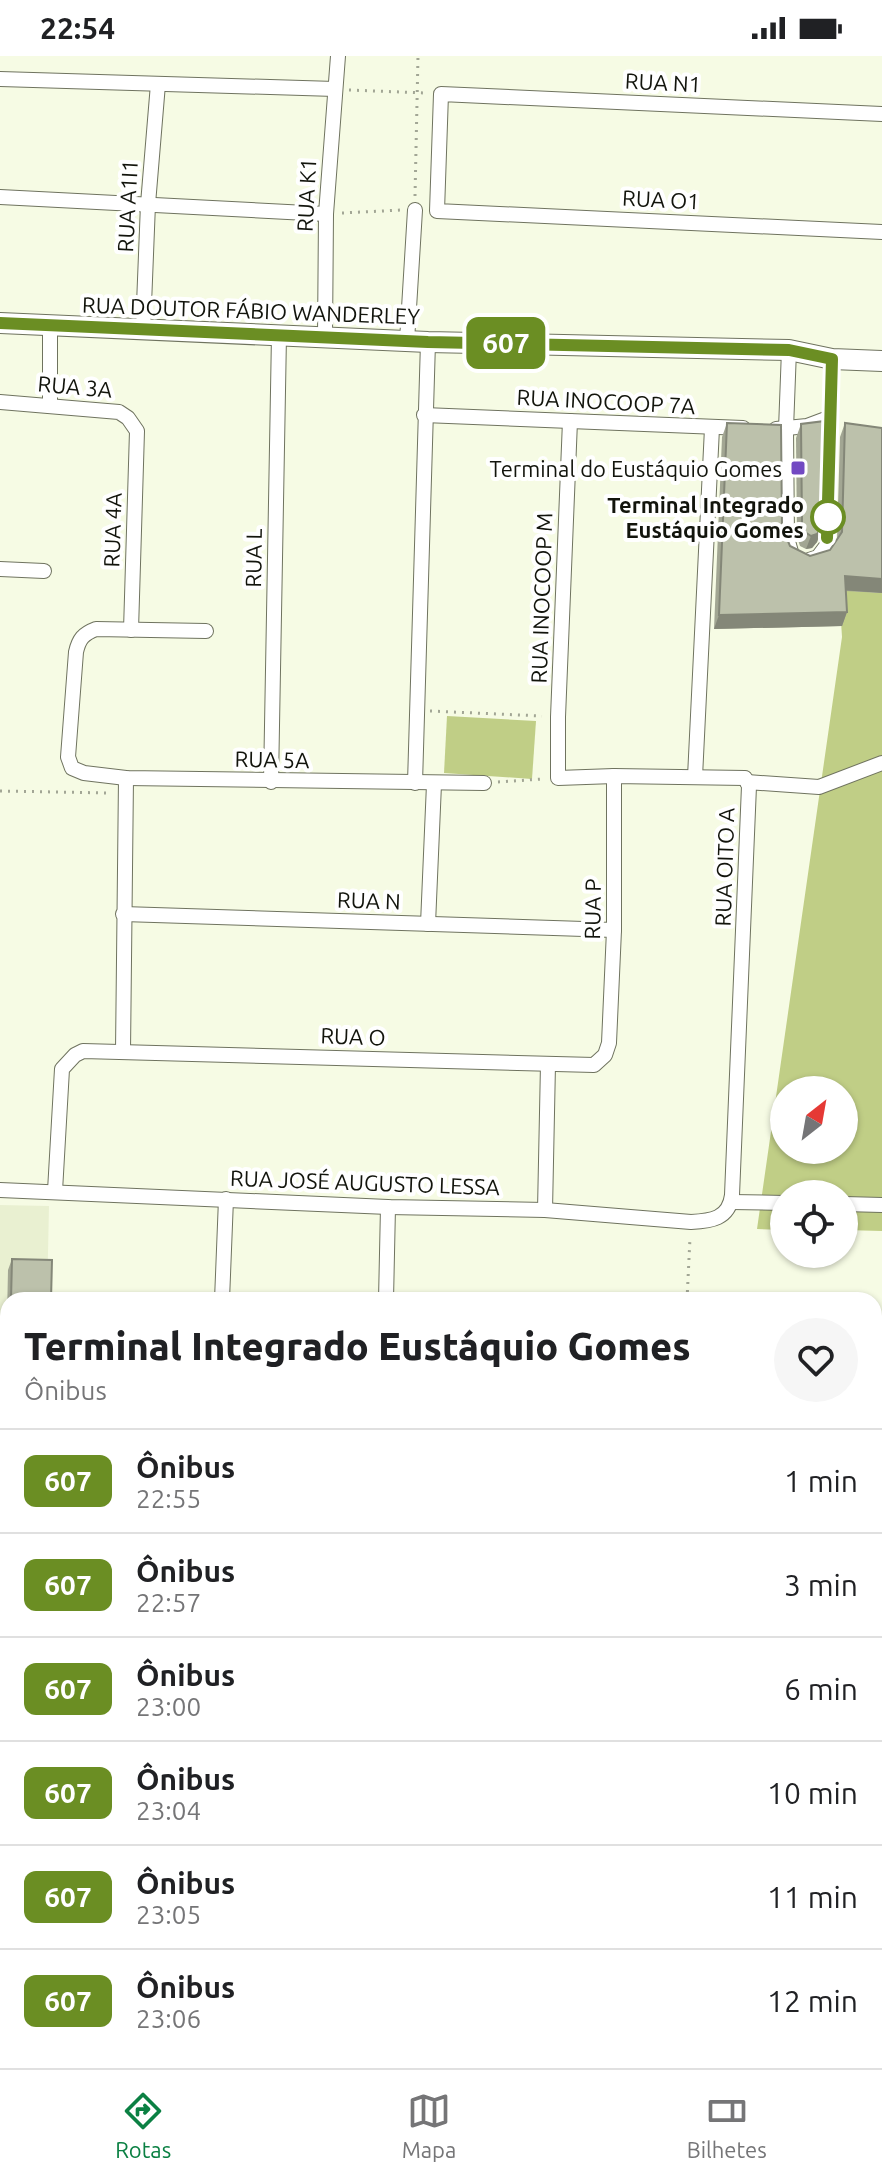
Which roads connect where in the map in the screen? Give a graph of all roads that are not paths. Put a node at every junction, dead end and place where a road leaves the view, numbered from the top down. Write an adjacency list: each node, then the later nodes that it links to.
1 (338, 56): 4 (street, RUA K1)
2 (0, 79): 3 (street)
3 (158, 84): 4 (street); 7 (street, RUA A1I1)
4 (335, 89): 10 (street, RUA K1)
5 (882, 114): 9 (street, RUA N1)
6 (0, 197): 7 (street)
7 (148, 204): 10 (street); 14 (street, RUA A1I1)
8 (415, 210): 17 (street)
9 (437, 211): 11 (street, RUA O1)
10 (326, 214): 16 (street, RUA K1)
11 (882, 232)
12 (0, 323): 13 (street, RUA DOUTOR FÁBIO WANDERLEY)
13 (50, 325): 14 (street, RUA DOUTOR FÁBIO WANDERLEY); 23 (street)
14 (143, 330): 15 (street, RUA DOUTOR FÁBIO WANDERLEY)
15 (279, 335): 16 (street, RUA DOUTOR FÁBIO WANDERLEY); 37 (street, RUA L)
16 (325, 337): 17 (street, RUA DOUTOR FÁBIO WANDERLEY)
17 (407, 341): 18 (street, RUA DOUTOR FÁBIO WANDERLEY)
18 (428, 342): 19 (street, RUA DOUTOR FÁBIO WANDERLEY); 24 (street)
19 (789, 350): 20 (street, RUA DOUTOR FÁBIO WANDERLEY); 28 (street)
20 (832, 359): 21 (street, RUA DOUTOR FÁBIO WANDERLEY); 25 (street)
21 (882, 361)
22 (0, 402): 23 (street, RUA 3A)
23 (50, 406): 29 (street, RUA 3A)
24 (424, 415): 26 (street, RUA INOCOOP 7A); 39 (street)
25 (831, 417): 28 (street, RUA INOCOOP 7A); 28 (street)
26 (570, 421): 27 (street, RUA INOCOOP 7A); 35 (street, RUA INOCOOP M)
27 (712, 428): 28 (street, RUA INOCOOP 7A); 36 (street)
28 (786, 429)
29 (137, 431): 32 (street, RUA 4A)
30 (0, 569): 31 (street)
31 (44, 571)
32 (131, 630): 33 (street); 42 (street, RUA 5A)
33 (206, 631)
34 (882, 763): 38 (street)
35 (614, 776): 36 (street, RUA OITO A); 45 (street, RUA P)
36 (695, 777): 38 (street, RUA OITO A)
37 (271, 782): 39 (street, RUA 5A); 42 (street, RUA 5A)
38 (747, 782): 56 (street, RUA OITO A)
39 (415, 783): 41 (street, RUA 5A)
40 (484, 783): 41 (street, RUA 5A)
41 (434, 784): 44 (street)
42 (126, 785): 43 (street)
43 (123, 914): 44 (street, RUA N); 47 (street)
44 (428, 924): 45 (street, RUA N)
45 (614, 930): 46 (street, RUA P)
46 (609, 1043): 48 (street, RUA O)
47 (123, 1051): 48 (street, RUA O); 50 (street, RUA O)
48 (548, 1064): 57 (street)
49 (0, 1190): 50 (street, RUA JOSÉ AUGUSTO LESSA)
50 (55, 1191): 51 (street, RUA JOSÉ AUGUSTO LESSA)
51 (226, 1199): 55 (street, RUA JOSÉ AUGUSTO LESSA); 58 (street)
52 (770, 1204): 56 (street, RUA JOSÉ AUGUSTO LESSA)
53 (858, 1204): 54 (street)
54 (882, 1205)
55 (388, 1207): 57 (street, RUA JOSÉ AUGUSTO LESSA); 59 (street)
56 (728, 1207): 57 (street, RUA JOSÉ AUGUSTO LESSA)
57 (545, 1210)
58 (222, 1292)
59 (386, 1292)

